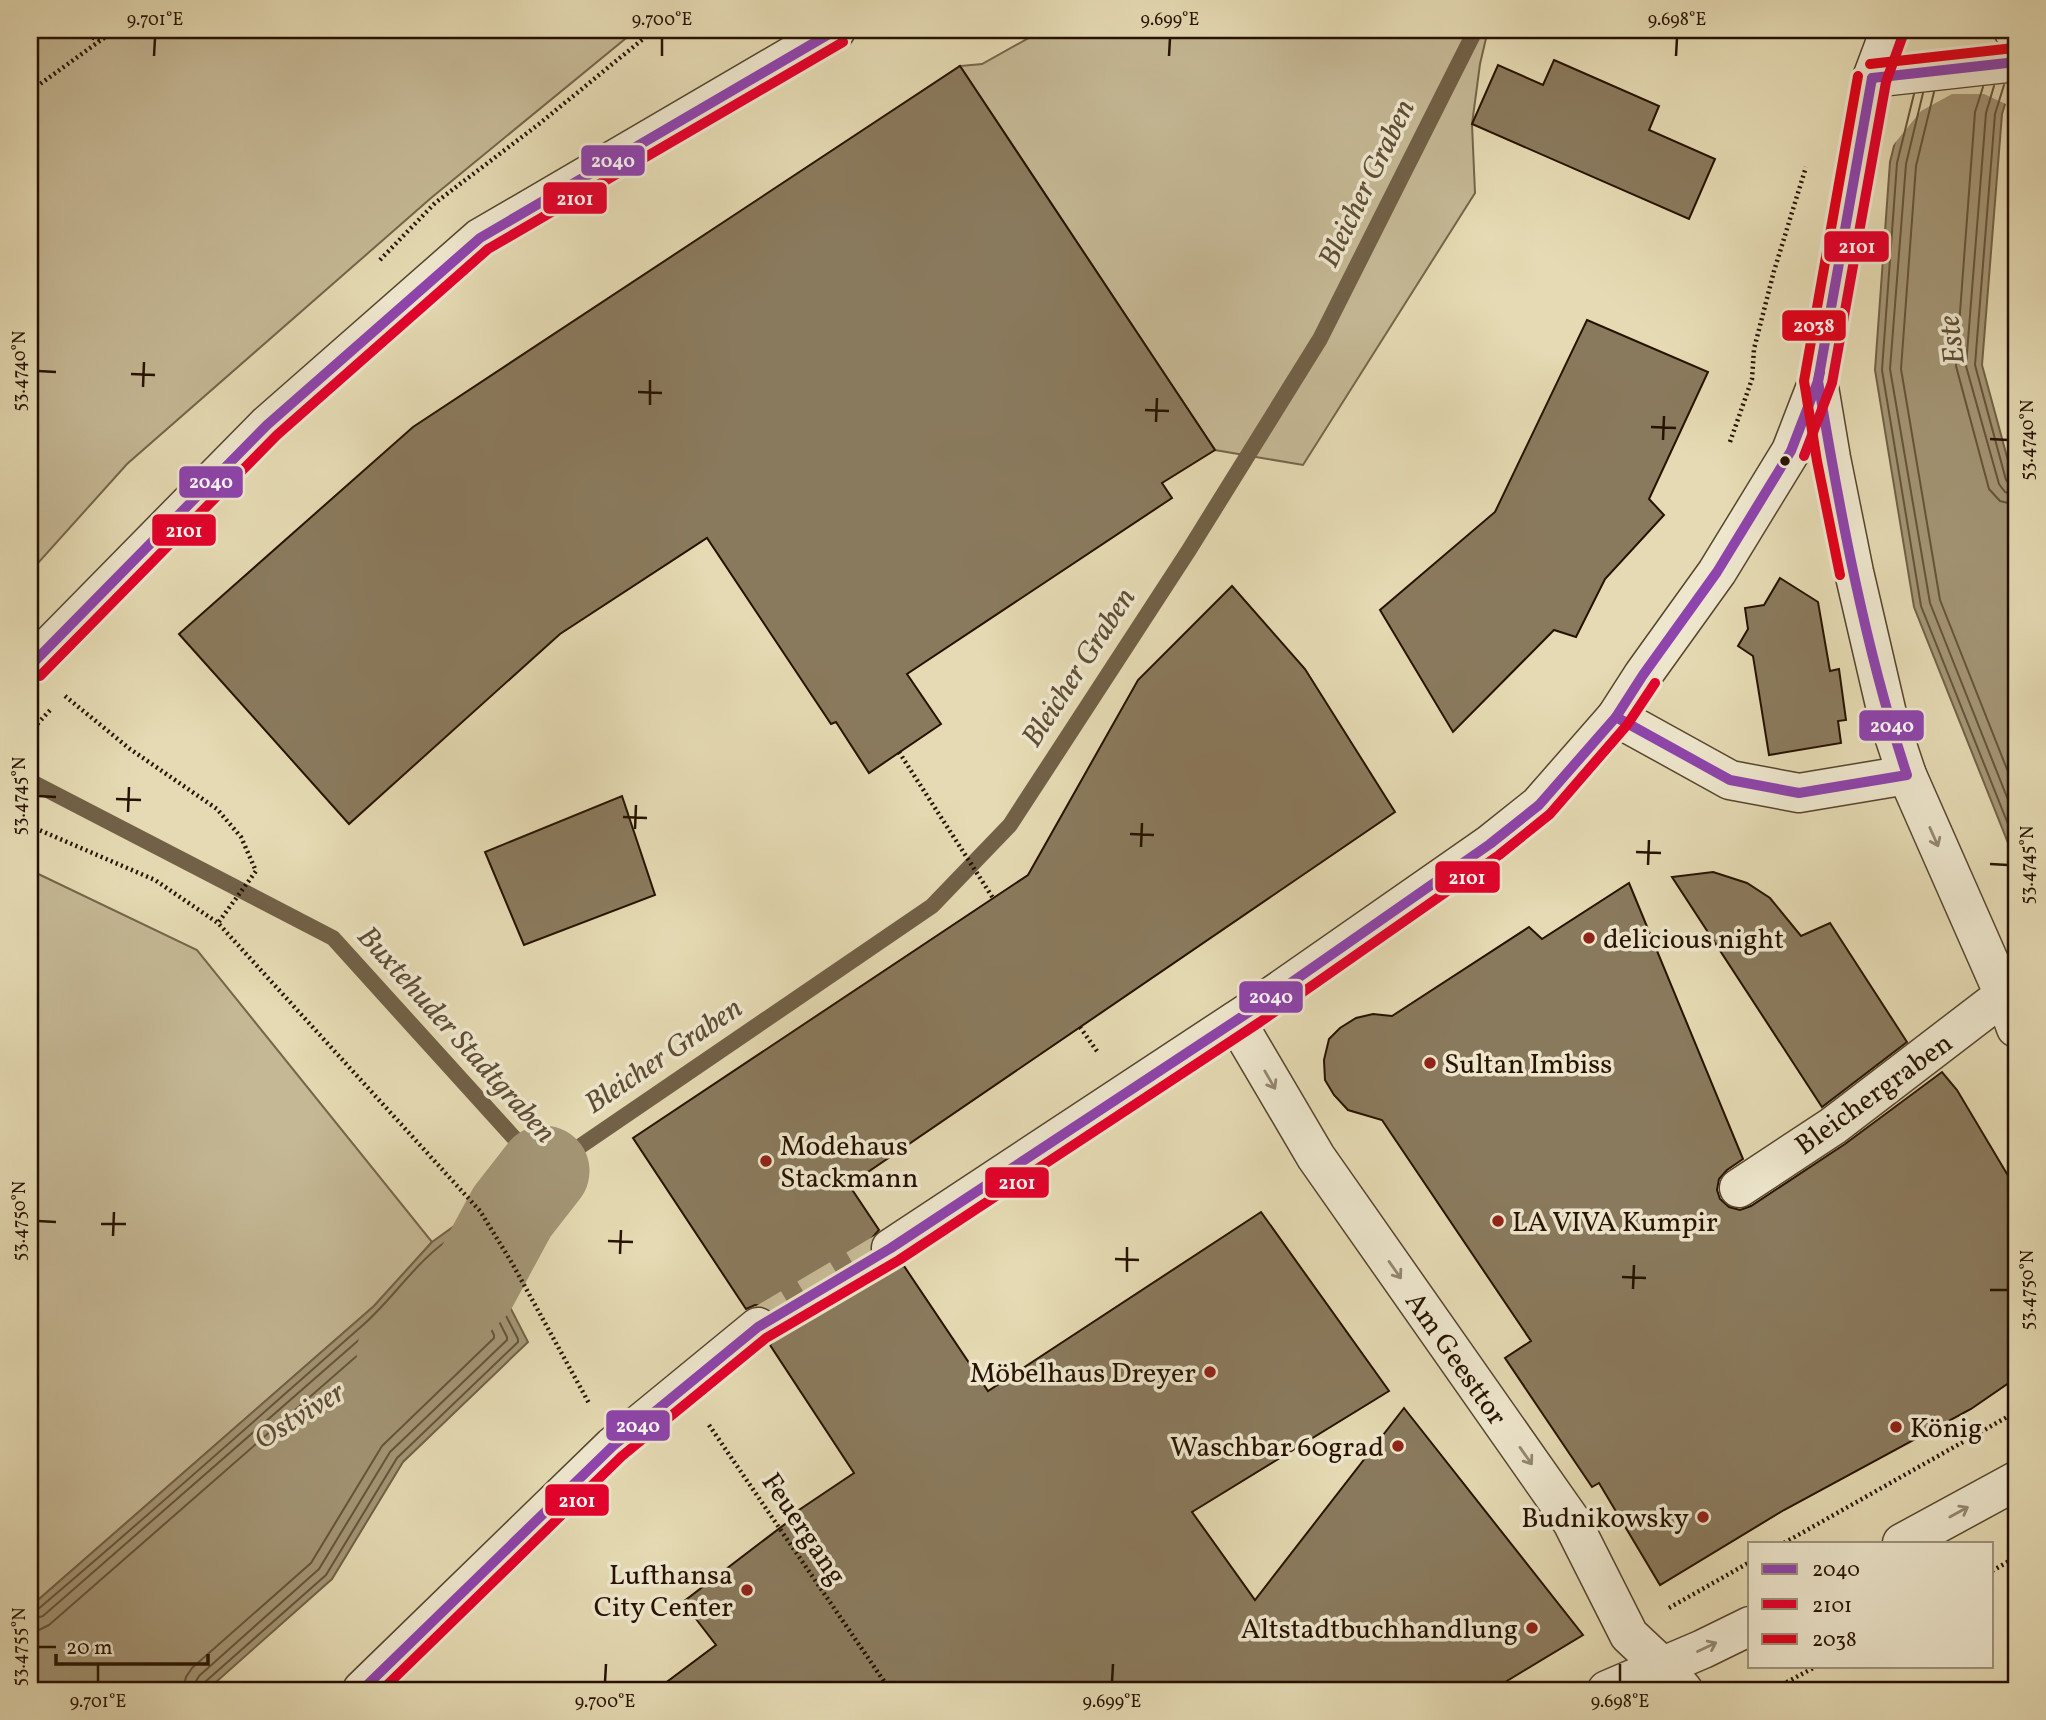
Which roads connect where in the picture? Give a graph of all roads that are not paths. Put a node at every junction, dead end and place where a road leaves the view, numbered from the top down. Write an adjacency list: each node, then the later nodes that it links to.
1 (1891, 30): 4 (street)
2 (852, 36): 6 (street)
3 (2016, 62): 4 (street)
4 (1871, 78): 5 (street)
5 (1818, 381): 7 (street); 8 (street)
6 (30, 666)
7 (1616, 717): 8 (street); 10 (street)
8 (1907, 775): 9 (street, one-way to 9)
9 (2010, 1011): 11 (street, Bleichergraben)
10 (1236, 1021): 12 (street); 17 (street, Am Geesttor, one-way to 17)
11 (1739, 1188)
12 (891, 1248)
13 (758, 1327): 18 (street)
14 (2016, 1481): 15 (street, one-way to 14)
15 (1904, 1542)
16 (1748, 1627): 17 (street, one-way to 16)
17 (1673, 1679): 19 (street)
18 (362, 1690)
19 (1607, 1690)

